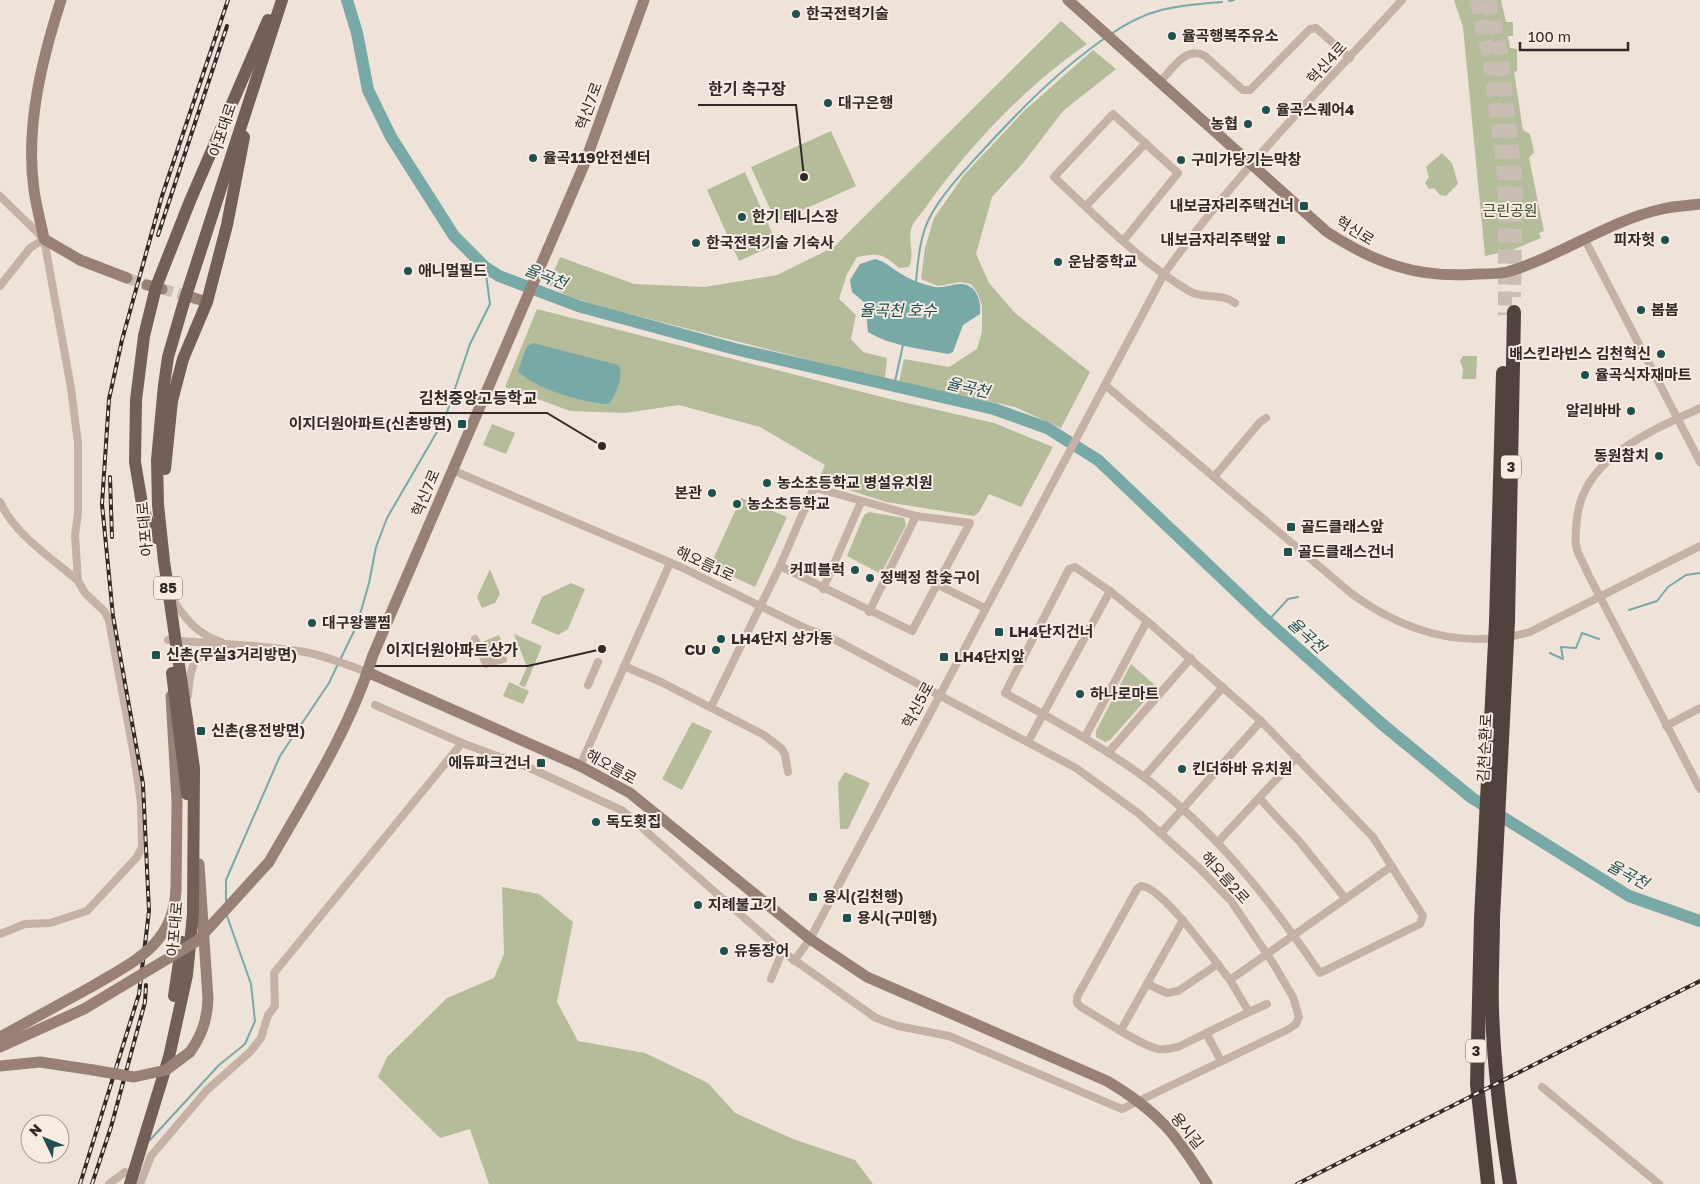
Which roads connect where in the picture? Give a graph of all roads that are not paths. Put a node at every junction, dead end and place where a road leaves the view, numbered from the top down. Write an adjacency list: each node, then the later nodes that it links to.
1 (61, 0): 16 (street)
2 (275, 0): 7 (main road, 아포대로 / 85)
3 (282, 0): 9 (main road, 아포대로 / 85)
4 (644, 0): 31 (street, 혁신7로)
5 (1068, 0): 10 (street, 혁신로)
6 (1402, 0): 8 (street, 혁신4로)
7 (270, 16): 36 (main road, 아포대로 / 85); 36 (main road)
8 (1350, 58): 10 (street); 12 (street, 혁신4로)
9 (263, 60): 23 (main road); 36 (main road, 아포대로 / 85)
10 (1159, 83): 12 (street, 혁신로)
11 (1146, 143): 15 (street); 15 (street); 17 (street)
12 (1251, 166): 18 (street, 혁신로); 19 (street, 혁신4로)
13 (0, 196): 16 (street)
14 (1700, 204): 18 (street, 혁신로)
15 (1086, 206): 17 (street)
16 (44, 239): 20 (street); 21 (street); 40 (street)
17 (1124, 240): 19 (street)
18 (1585, 240): 29 (street)
19 (1164, 274): 24 (street); 26 (street, 혁신5로)
20 (126, 278)
21 (0, 286)
22 (191, 298): 23 (street)
23 (207, 302): 36 (main road)
24 (1236, 304)
25 (1510, 314): 85 (highway, 김천순환로 / 3, bridge)
26 (1104, 386): 32 (street); 47 (street, 혁신5로)
27 (1700, 408): 29 (street)
28 (1266, 418): 32 (street)
29 (1678, 419): 30 (street); 45 (street)
30 (1700, 462)
31 (452, 470): 38 (street, 해오름1로); 58 (street, 혁신7로)
32 (1214, 477): 45 (street)
33 (0, 502): 40 (street)
34 (861, 502): 35 (street); 39 (street); 42 (street)
35 (916, 516): 41 (street); 48 (street)
36 (158, 537): 43 (main road, 아포대로 / 85); 51 (main road, 아포대로 / 85)
37 (1700, 546): 45 (street)
38 (670, 563): 46 (street, 해오름1로); 56 (street)
39 (780, 566): 42 (street); 46 (street)
40 (78, 581): 87 (street)
41 (938, 585): 47 (street); 48 (street)
42 (823, 588): 48 (street)
43 (168, 591): 51 (main road, 아포대로 / 85); 52 (street)
44 (1110, 591): 49 (street); 66 (street); 66 (street)
45 (1600, 598): 68 (street)
46 (761, 606): 61 (street, 해오름1로); 63 (street)
47 (985, 608): 61 (street, 혁신5로)
48 (869, 612)
49 (1147, 621): 53 (street); 69 (street)
50 (475, 639): 54 (street)
51 (172, 641): 52 (street); 57 (main road, 아포대로 / 85); 65 (main road, 아포대로 / 85)
52 (230, 646): 58 (street); 65 (street)
53 (1191, 658): 60 (street); 72 (street)
54 (503, 659)
55 (598, 662): 59 (street)
56 (624, 666): 63 (street); 74 (street)
57 (171, 667): 101 (street, bridge); 107 (main road, 아포대로 / 85)
58 (367, 672): 74 (street, 해오름로); 102 (street, 혁신7로, bridge)
59 (588, 685)
60 (1223, 687): 67 (street); 76 (street)
61 (939, 696): 71 (street, 해오름2로); 89 (street, 혁신5로)
62 (375, 705): 70 (street, 해오름2로)
63 (711, 707): 75 (street)
64 (1700, 708): 68 (street)
65 (186, 709): 79 (main road, 아포대로 / 85)
66 (1043, 714): 69 (street); 71 (street)
67 (1261, 721): 73 (street); 80 (street)
68 (1666, 726): 77 (street)
69 (1085, 738): 72 (street)
70 (462, 742): 92 (street, 해오름2로); 109 (street)
71 (1028, 742): 81 (street, 해오름2로)
72 (1108, 753): 76 (street)
73 (1297, 757): 78 (street); 83 (street)
74 (580, 766): 89 (street, 해오름로)
75 (788, 772)
76 (1144, 777): 80 (street)
77 (1700, 789)
78 (1260, 799): 82 (street); 84 (street)
79 (196, 802): 104 (street, bridge); 107 (main road, 아포대로 / 85)
80 (1183, 809): 81 (street); 82 (street)
81 (1161, 833): 90 (street, 해오름2로)
82 (1218, 842): 88 (street)
83 (1392, 866): 84 (street); 88 (street)
84 (1345, 898): 88 (street)
85 (1487, 918): 111 (highway, 김천순환로 / 3); 112 (highway, 김천순환로 / 3)
86 (1183, 920): 93 (street); 96 (street); 99 (street)
87 (0, 934)
88 (1294, 935): 90 (street)
89 (810, 939): 92 (street, 혁신5로); 106 (street, 해오름로)
90 (1268, 953): 95 (street); 103 (street, 해오름2로)
91 (780, 957): 94 (street)
92 (794, 961): 106 (street, 해오름2로)
93 (1218, 964): 95 (street); 96 (street)
94 (771, 979)
95 (1230, 980): 98 (street)
96 (1147, 984): 99 (street)
97 (1267, 1004): 98 (street)
98 (1250, 1012): 100 (street)
99 (1121, 1030): 100 (street)
100 (1206, 1033): 103 (street)
101 (0, 1037)
102 (0, 1047)
103 (1221, 1062): 106 (street, 해오름2로)
104 (0, 1066)
105 (1542, 1086): 113 (street)
106 (1139, 1101): 110 (street, 용시길)
107 (125, 1180): 108 (street)
108 (109, 1184)
109 (140, 1184)
110 (1207, 1184)
111 (1488, 1184)
112 (1510, 1184)
113 (1659, 1184)

